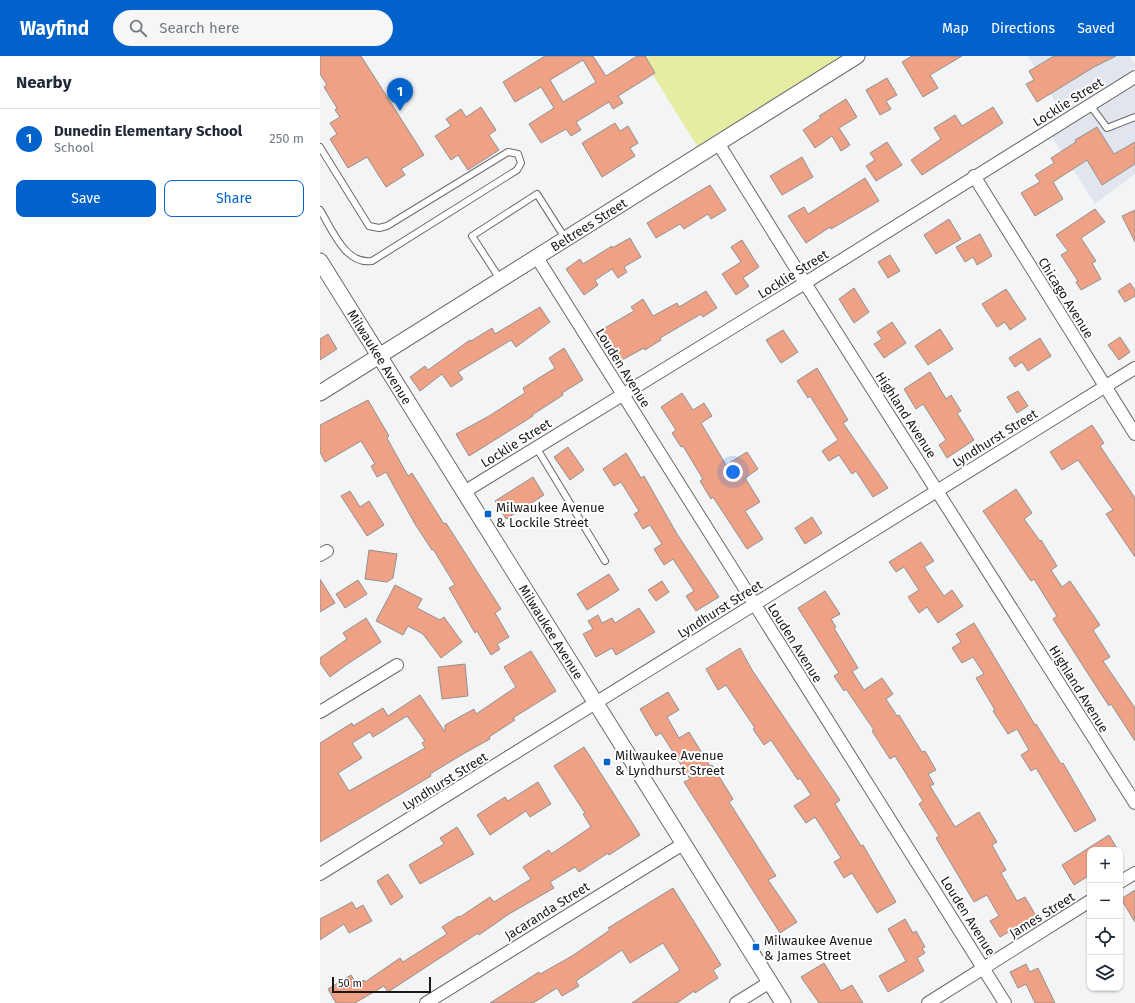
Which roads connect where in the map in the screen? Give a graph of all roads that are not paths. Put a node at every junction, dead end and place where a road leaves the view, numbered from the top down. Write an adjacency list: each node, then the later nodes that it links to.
1 (857, 56): 5 (street, Beltrees Street)
2 (1135, 77): 3 (street, Locklie Street)
3 (1090, 105): 4 (lane); 7 (street, Locklie Street)
4 (1135, 117)
5 (718, 143): 9 (street, Beltrees Street); 13 (street, Highland Avenue)
6 (320, 147): 8 (lane)
7 (974, 176): 13 (street, Locklie Street); 16 (street, Chicago Avenue)
8 (320, 210)
9 (565, 238): 10 (street, Beltrees Street); 12 (lane)
10 (536, 256): 12 (street, Beltrees Street); 18 (street, Louden Avenue)
11 (320, 261): 14 (street, Milwaukee Avenue)
12 (500, 279): 14 (street, Beltrees Street)
13 (805, 283): 18 (street, Locklie Street); 21 (street, Highland Avenue)
14 (380, 357): 17 (street, Beltrees Street); 22 (street, Milwaukee Avenue)
15 (1135, 368): 16 (street, Lyndhurst Street)
16 (1105, 387): 19 (street, Chicago Avenue); 21 (street, Lyndhurst Street)
17 (320, 393)
18 (623, 393): 20 (street, Locklie Street); 24 (street, Louden Avenue)
19 (1135, 434)
20 (536, 447): 22 (street, Locklie Street); 23 (lane)
21 (938, 491): 24 (street, Lyndhurst Street); 28 (street, Highland Avenue)
22 (464, 492): 26 (street, Milwaukee Avenue)
23 (605, 561)
24 (753, 604): 26 (street, Lyndhurst Street); 34 (street, Louden Avenue)
25 (397, 665): 27 (street)
26 (596, 704): 29 (street, Milwaukee Avenue); 31 (street, Lyndhurst Street)
27 (320, 712)
28 (1135, 803)
29 (684, 844): 35 (street, Milwaukee Avenue); 36 (street, Jacaranda Street)
30 (1135, 873): 32 (street)
31 (320, 874)
32 (1123, 880)
33 (1087, 903): 34 (street, James Street)
34 (984, 968): 39 (street, James Street); 40 (street, Louden Avenue)
35 (770, 982): 37 (street); 38 (street, Milwaukee Avenue)
36 (426, 1003)
37 (736, 1003)
38 (783, 1003)
39 (928, 1003)
40 (1005, 1003)

